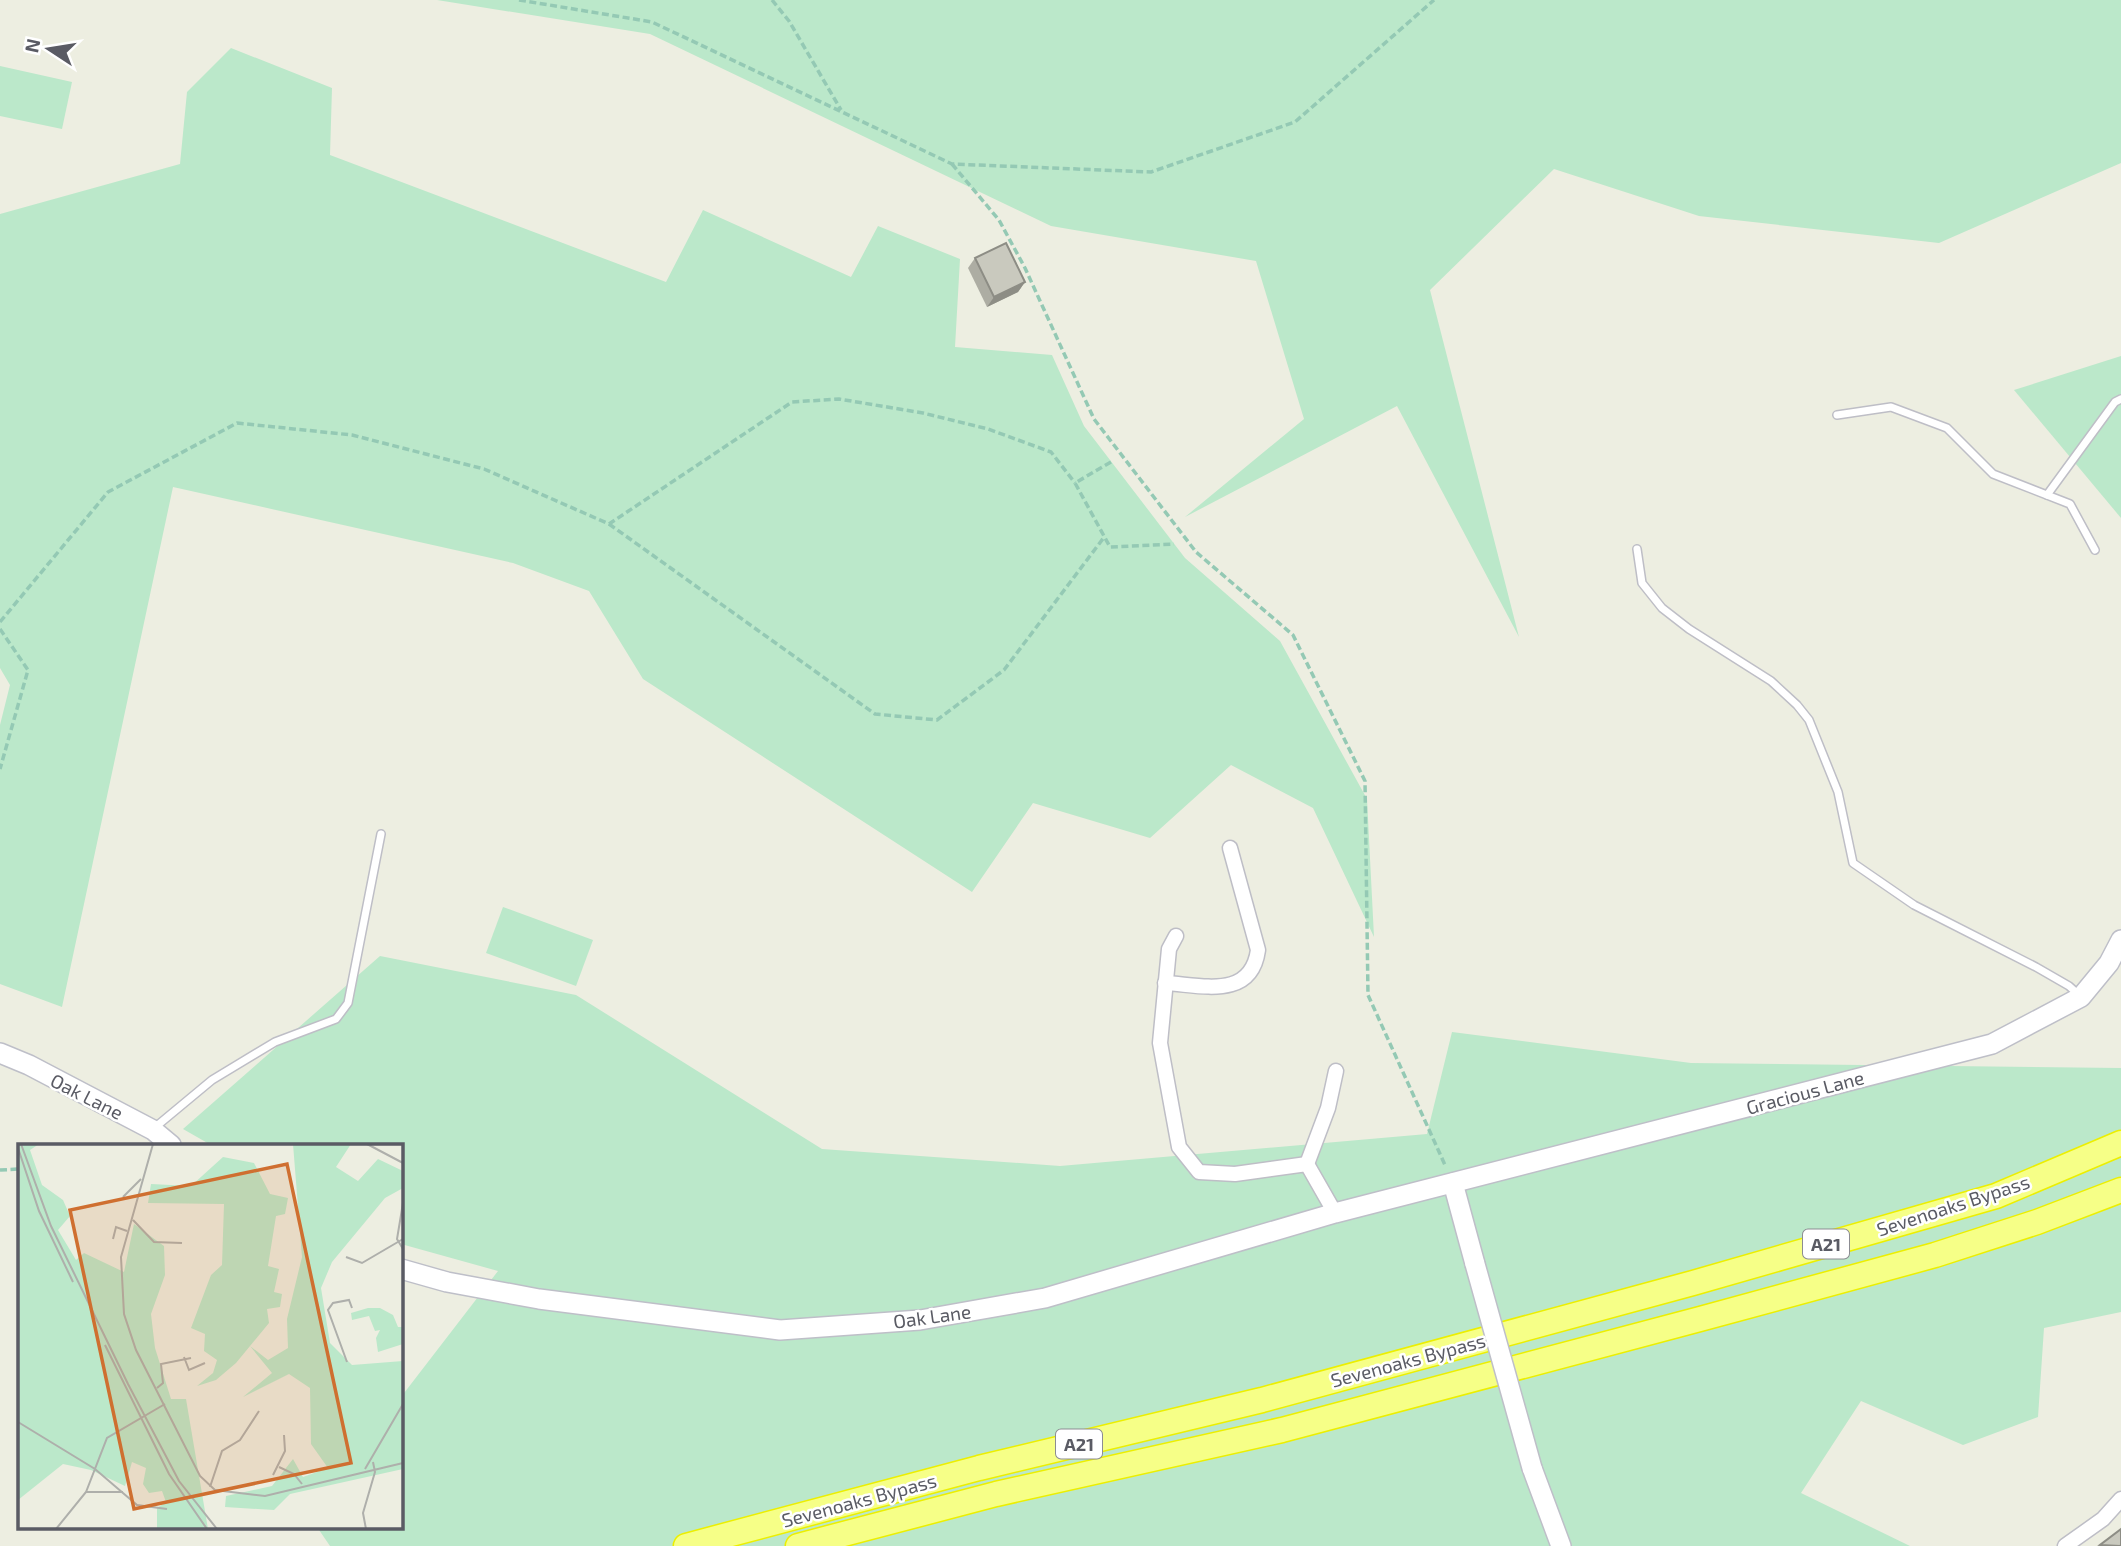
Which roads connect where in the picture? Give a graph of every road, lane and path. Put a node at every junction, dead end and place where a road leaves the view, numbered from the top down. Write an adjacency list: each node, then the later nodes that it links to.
1 (519, 0): 4 (path)
2 (772, 0): 4 (path)
3 (1434, 0): 5 (path)
4 (842, 112): 5 (path)
5 (953, 164): 33 (path)
6 (2121, 399): 10 (lane)
7 (1837, 415): 10 (lane)
8 (1111, 462): 9 (path)
9 (1075, 483): 11 (path); 12 (path)
10 (2047, 495): 15 (lane)
11 (609, 524): 12 (path); 16 (path)
12 (1105, 536): 13 (path)
13 (1174, 544)
14 (1637, 550): 24 (lane)
15 (2095, 550)
16 (0, 622)
17 (0, 629): 18 (path)
18 (0, 769)
19 (381, 834): 27 (lane)
20 (1230, 848): 23 (street)
21 (1176, 936): 23 (street)
22 (2121, 940): 24 (street, Gracious Lane)
23 (1165, 983): 30 (street)
24 (2081, 997): 33 (street, Gracious Lane)
25 (0, 1053): 27 (street, Oak Lane)
26 (1336, 1071): 30 (street)
27 (153, 1130): 29 (street, Oak Lane)
28 (2121, 1143): 38 (highway, Sevenoaks Bypass / A21)
29 (170, 1144)
30 (1307, 1164): 35 (street)
31 (18, 1169): 32 (path)
32 (0, 1170)
33 (1453, 1183): 35 (street, Oak Lane); 40 (street, bridge)
34 (2121, 1190): 39 (highway, Sevenoaks Bypass / A21)
35 (1335, 1213): 36 (street, Oak Lane)
36 (402, 1269)
37 (2121, 1499): 41 (street)
38 (686, 1546)
39 (798, 1546)
40 (1561, 1546)
41 (2065, 1546)

